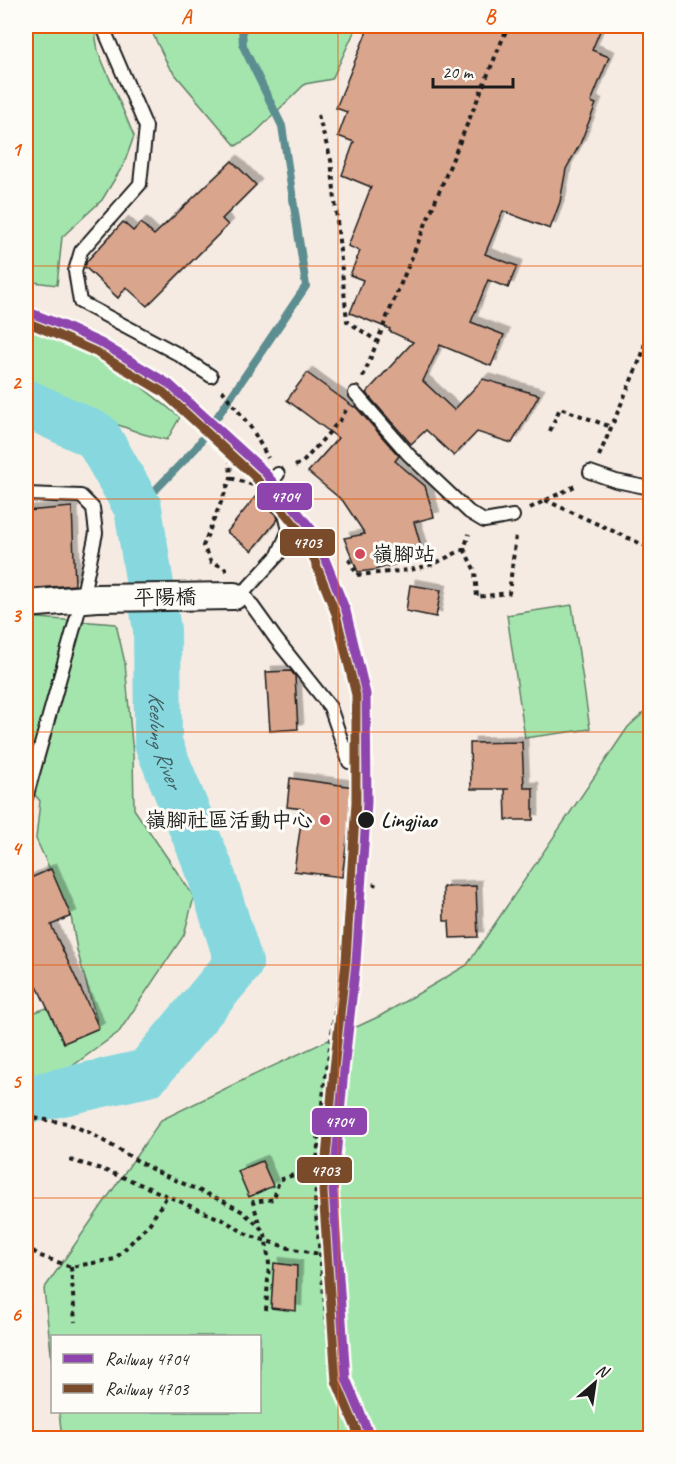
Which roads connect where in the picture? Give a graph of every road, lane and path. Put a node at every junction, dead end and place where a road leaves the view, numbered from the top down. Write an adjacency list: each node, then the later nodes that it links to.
1 (106, 26): 6 (lane)
2 (508, 26): 5 (path)
3 (318, 115): 5 (path)
4 (651, 322): 8 (path)
5 (377, 341): 7 (path)
6 (211, 376): 11 (path)
7 (356, 393): 11 (path); 16 (lane)
8 (611, 428): 9 (path); 12 (path)
9 (550, 431)
10 (230, 444): 21 (path)
11 (276, 470): 22 (lane)
12 (590, 472): 13 (lane); 15 (path)
13 (651, 488)
14 (26, 494): 23 (lane)
15 (545, 500): 17 (path); 18 (path)
16 (469, 512): 17 (lane); 19 (path)
17 (513, 516): 19 (path)
18 (651, 548)
19 (464, 549): 20 (path)
20 (348, 560)
21 (225, 567)
22 (239, 594): 23 (street, 平陽橋); 25 (lane)
23 (89, 598): 24 (street, 平陽橋); 26 (lane)
24 (26, 604)
25 (348, 762): 29 (path)
26 (26, 798)
27 (26, 1117): 31 (path)
28 (70, 1160): 30 (path)
29 (317, 1167): 31 (path); 34 (path)
30 (167, 1196): 32 (path); 35 (path)
31 (260, 1227): 32 (path)
32 (266, 1241): 34 (path); 36 (path)
33 (26, 1245): 35 (path)
34 (319, 1254): 38 (path)
35 (71, 1267): 37 (path)
36 (266, 1310)
37 (75, 1322)
38 (359, 1438)

